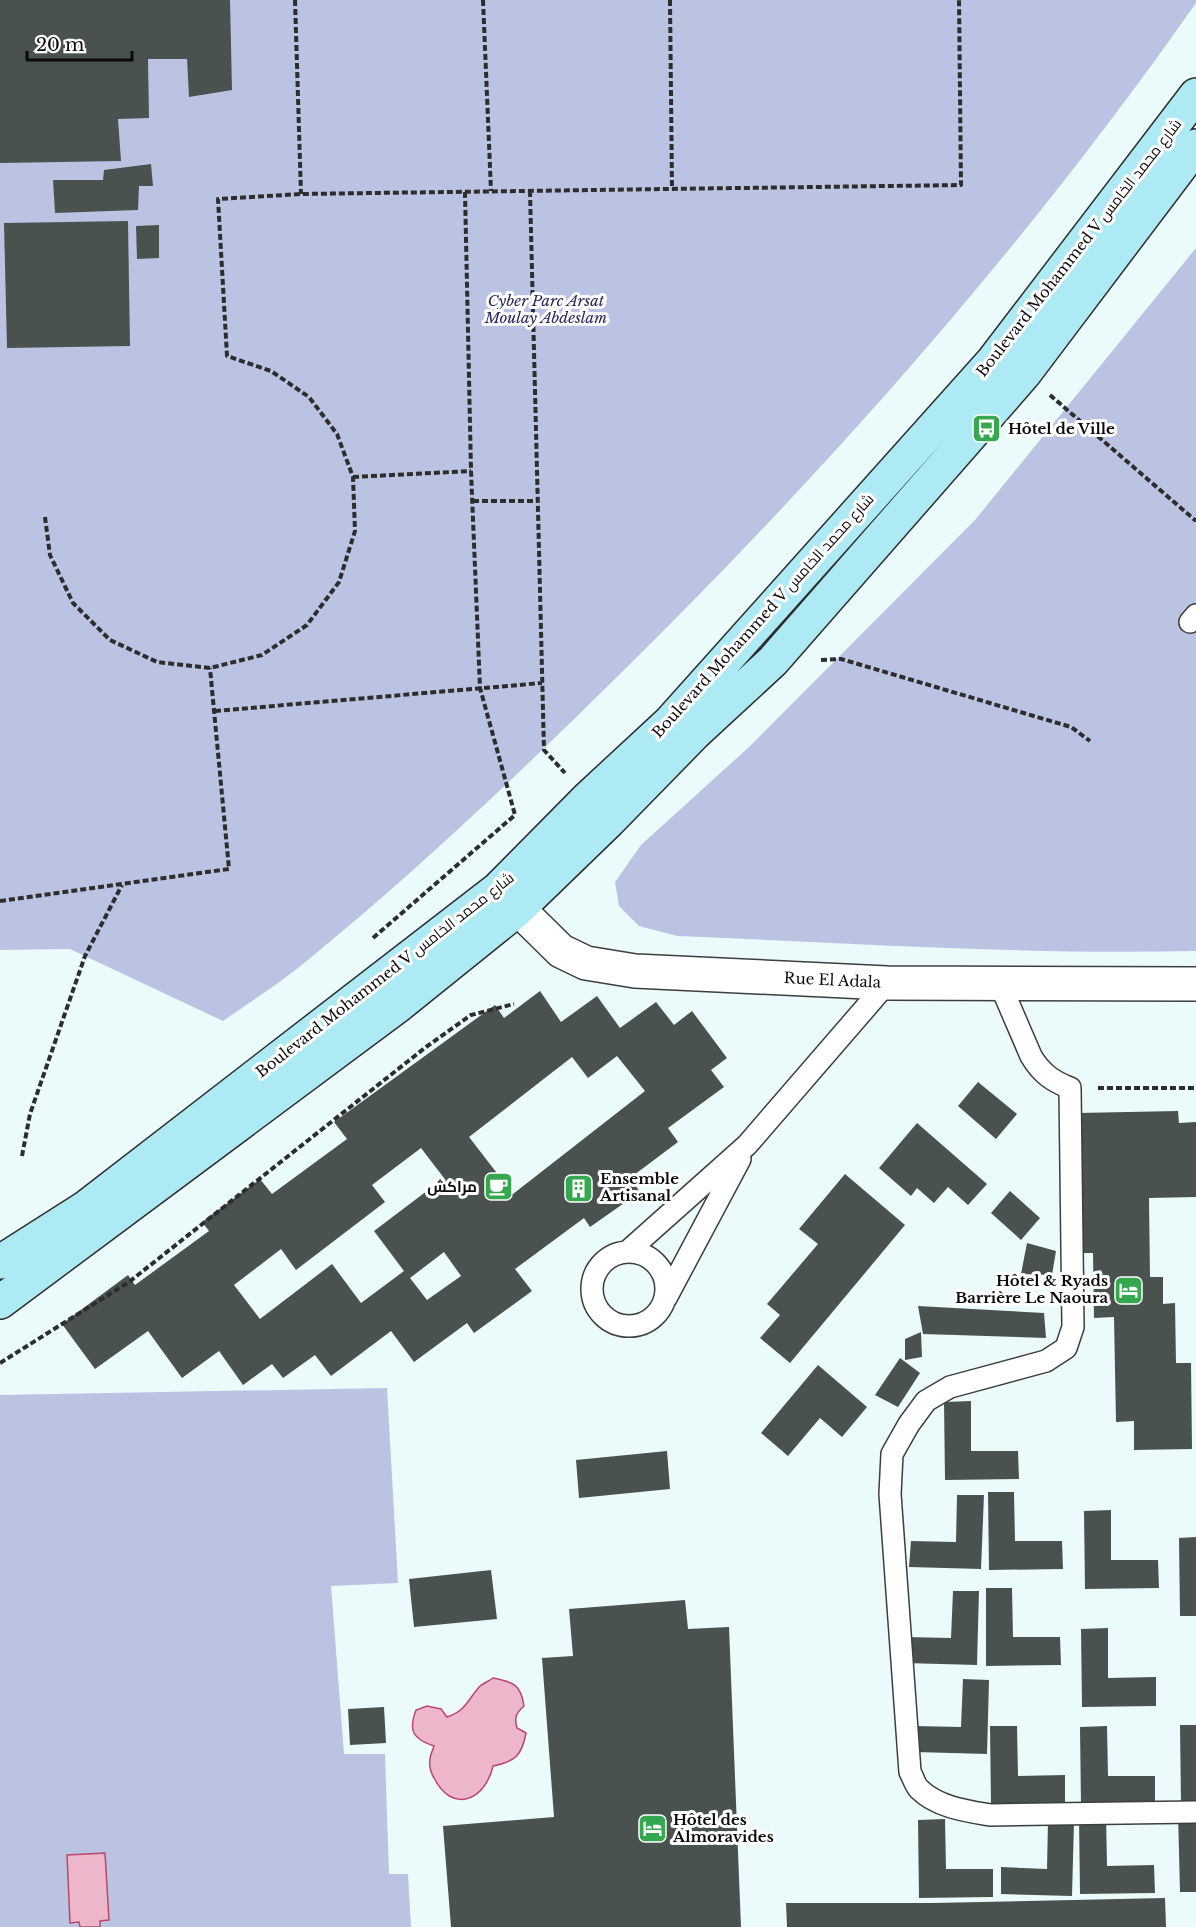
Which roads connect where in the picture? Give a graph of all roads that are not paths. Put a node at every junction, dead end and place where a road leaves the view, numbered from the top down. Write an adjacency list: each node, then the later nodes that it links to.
1 (1196, 95): 3 (main road, Boulevard Mohammed V شارع محمد الخامس)
2 (1196, 146): 3 (main road, Boulevard Mohammed V شارع محمد الخامس)
3 (508, 899): 4 (street, Rue El Adala); 9 (main road, Boulevard Mohammed V شارع محمد الخامس); 11 (main road, Boulevard Mohammed V شارع محمد الخامس)
4 (887, 983): 5 (street, Rue El Adala); 7 (lane)
5 (1000, 984): 6 (street, Rue El Adala); 12 (lane)
6 (1196, 984)
7 (747, 1145): 8 (lane); 10 (lane)
8 (627, 1252): 10 (lane); 10 (lane)
9 (0, 1262)
10 (664, 1300)
11 (0, 1302)
12 (1196, 1812)

